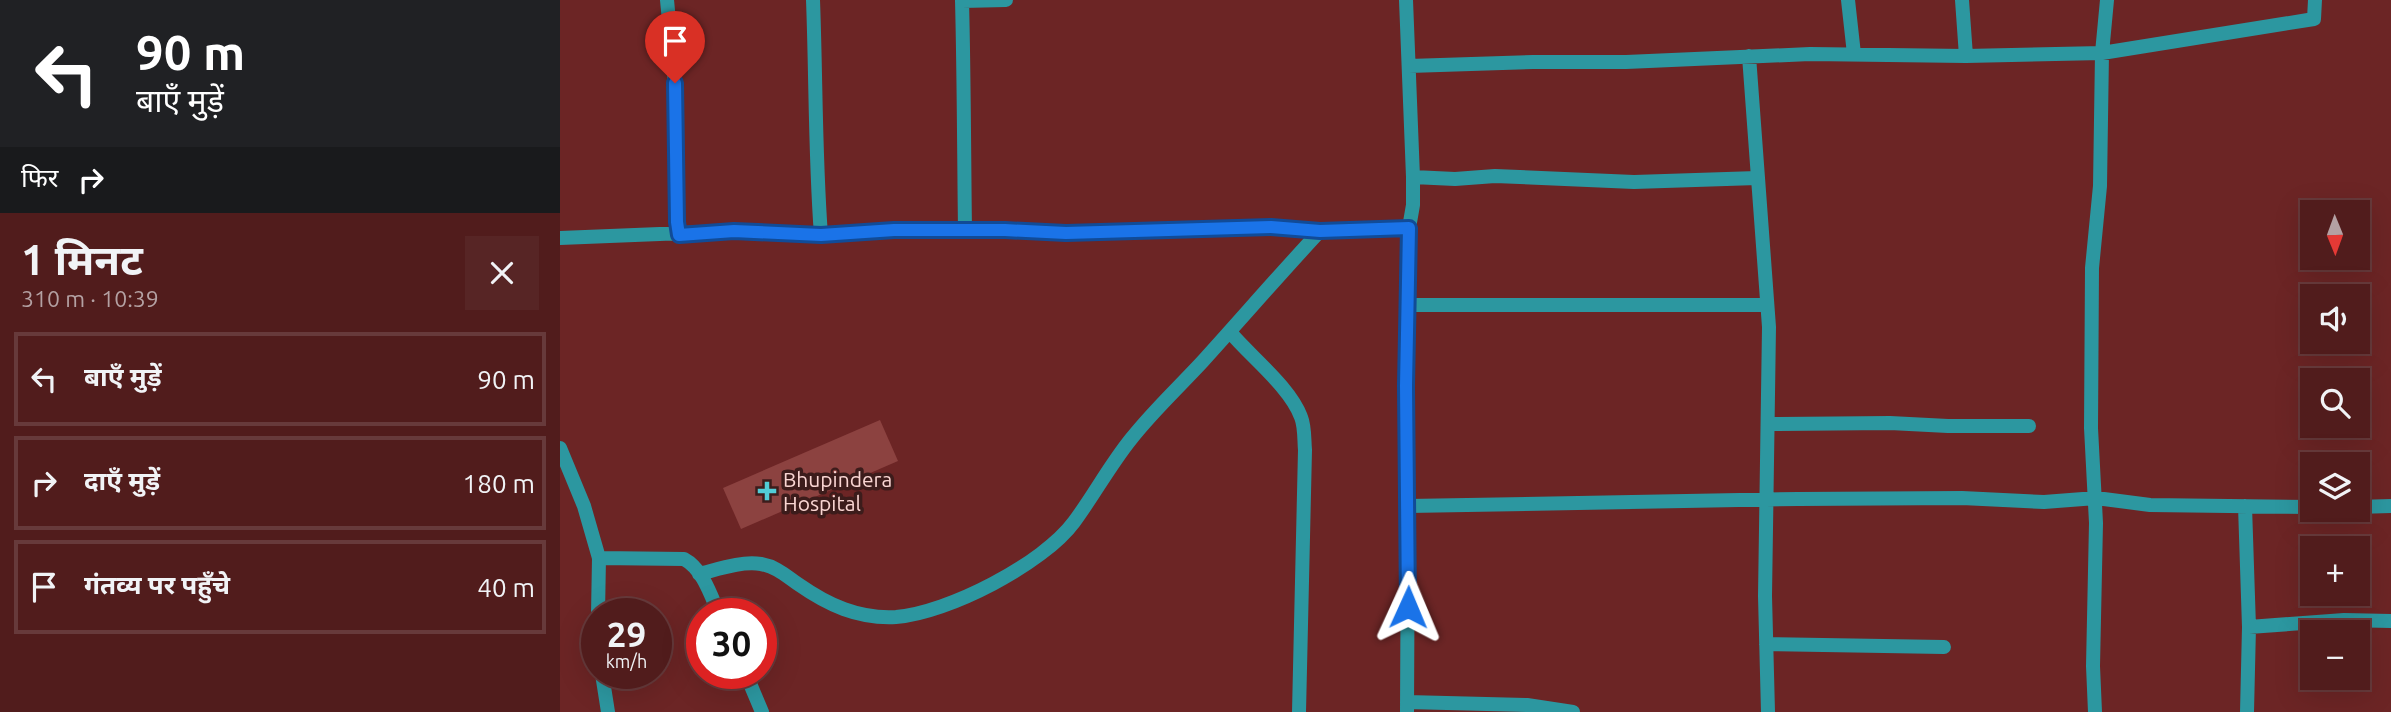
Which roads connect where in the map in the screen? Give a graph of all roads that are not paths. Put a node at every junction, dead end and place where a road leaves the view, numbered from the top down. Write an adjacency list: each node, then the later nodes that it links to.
1 (667, 0): 20 (street)
2 (813, 0): 21 (street)
3 (1006, 0): 9 (street)
4 (1406, 0): 14 (street)
5 (1847, 0): 11 (street)
6 (1962, 0): 13 (street)
7 (2107, 0): 10 (street)
8 (2315, 0): 10 (street)
9 (962, 1): 18 (street)
10 (2102, 53): 13 (street); 29 (street)
11 (1854, 54): 12 (street); 13 (street)
12 (1749, 56): 14 (street); 16 (street)
13 (1966, 56)
14 (1409, 66): 15 (street)
15 (1412, 177): 16 (street); 17 (street)
16 (1757, 178): 24 (street)
17 (1409, 228): 19 (street); 23 (street)
18 (965, 231): 19 (street); 21 (street)
19 (1320, 231): 25 (street)
20 (679, 235): 21 (street); 22 (street)
21 (821, 235)
22 (560, 238)
23 (1407, 305): 24 (street); 31 (street)
24 (1766, 305): 26 (street)
25 (1230, 332): 37 (street); 49 (street)
26 (1769, 424): 27 (street); 30 (street)
27 (2029, 426)
28 (560, 448): 36 (street)
29 (2096, 498): 30 (street); 32 (street); 52 (street)
30 (1767, 500): 31 (street); 42 (street)
31 (1408, 506): 46 (street)
32 (2245, 506): 35 (street); 41 (street)
33 (2391, 506): 34 (street)
34 (2370, 507)
35 (2300, 508)
36 (599, 558): 37 (street); 38 (street)
37 (699, 574): 39 (street)
38 (598, 598)
39 (711, 598)
40 (2391, 621): 41 (street)
41 (2249, 627): 53 (street)
42 (1766, 644): 43 (street); 51 (street)
43 (1944, 647)
44 (604, 689): 47 (street)
45 (752, 689): 48 (street)
46 (1407, 707): 50 (street)
47 (608, 712)
48 (762, 712)
49 (1299, 712)
50 (1573, 712)
51 (1768, 712)
52 (2095, 712)
53 (2247, 712)

